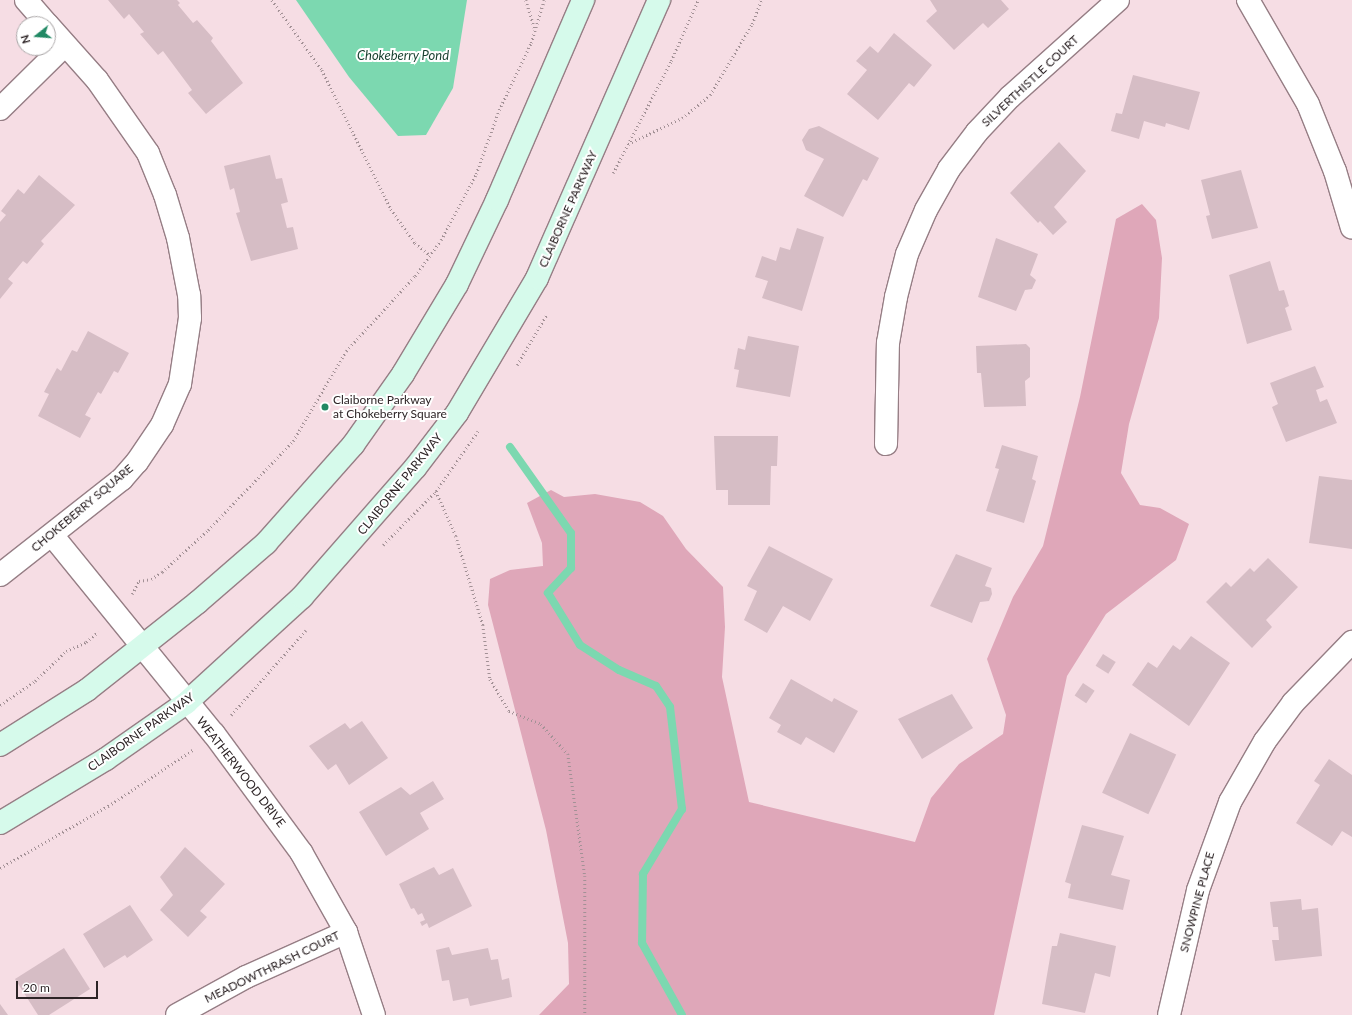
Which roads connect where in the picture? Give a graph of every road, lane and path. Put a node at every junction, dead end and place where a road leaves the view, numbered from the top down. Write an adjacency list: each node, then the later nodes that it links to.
1 (26, 0): 10 (street, CHOKEBERRY SQUARE)
2 (272, 0): 17 (path)
3 (526, 0): 11 (path)
4 (544, 0): 11 (path)
5 (583, 0): 24 (main road)
6 (659, 0): 25 (main road, CLAIBORNE PARKWAY)
7 (761, 0): 15 (path)
8 (1118, 0): 18 (street, SILVERTHISTLE COURT)
9 (1248, 0): 16 (street)
10 (41, 16)
11 (535, 30): 17 (path)
12 (56, 34): 13 (street, CHOKEBERRY SQUARE)
13 (65, 45): 14 (street); 20 (street, CHOKEBERRY SQUARE)
14 (0, 109)
15 (627, 144)
16 (1352, 228)
17 (430, 255): 22 (path)
18 (886, 444)
19 (436, 491): 34 (path)
20 (52, 535): 21 (street, CHOKEBERRY SQUARE); 22 (street, WEATHERWOOD DRIVE)
21 (0, 575)
22 (117, 615): 24 (street, WEATHERWOOD DRIVE); 26 (path)
23 (1352, 642): 35 (street, SNOWPINE PLACE)
24 (142, 646): 25 (street, WEATHERWOOD DRIVE); 28 (main road)
25 (186, 703): 27 (street, WEATHERWOOD DRIVE); 29 (main road, CLAIBORNE PARKWAY)
26 (0, 705)
27 (214, 734): 30 (path); 31 (street, WEATHERWOOD DRIVE)
28 (0, 745)
29 (0, 823)
30 (0, 868)
31 (346, 932): 32 (street, MEADOWTHRASH COURT); 33 (street, WEATHERWOOD DRIVE)
32 (177, 1015)
33 (374, 1015)
34 (585, 1015)
35 (1169, 1015)

